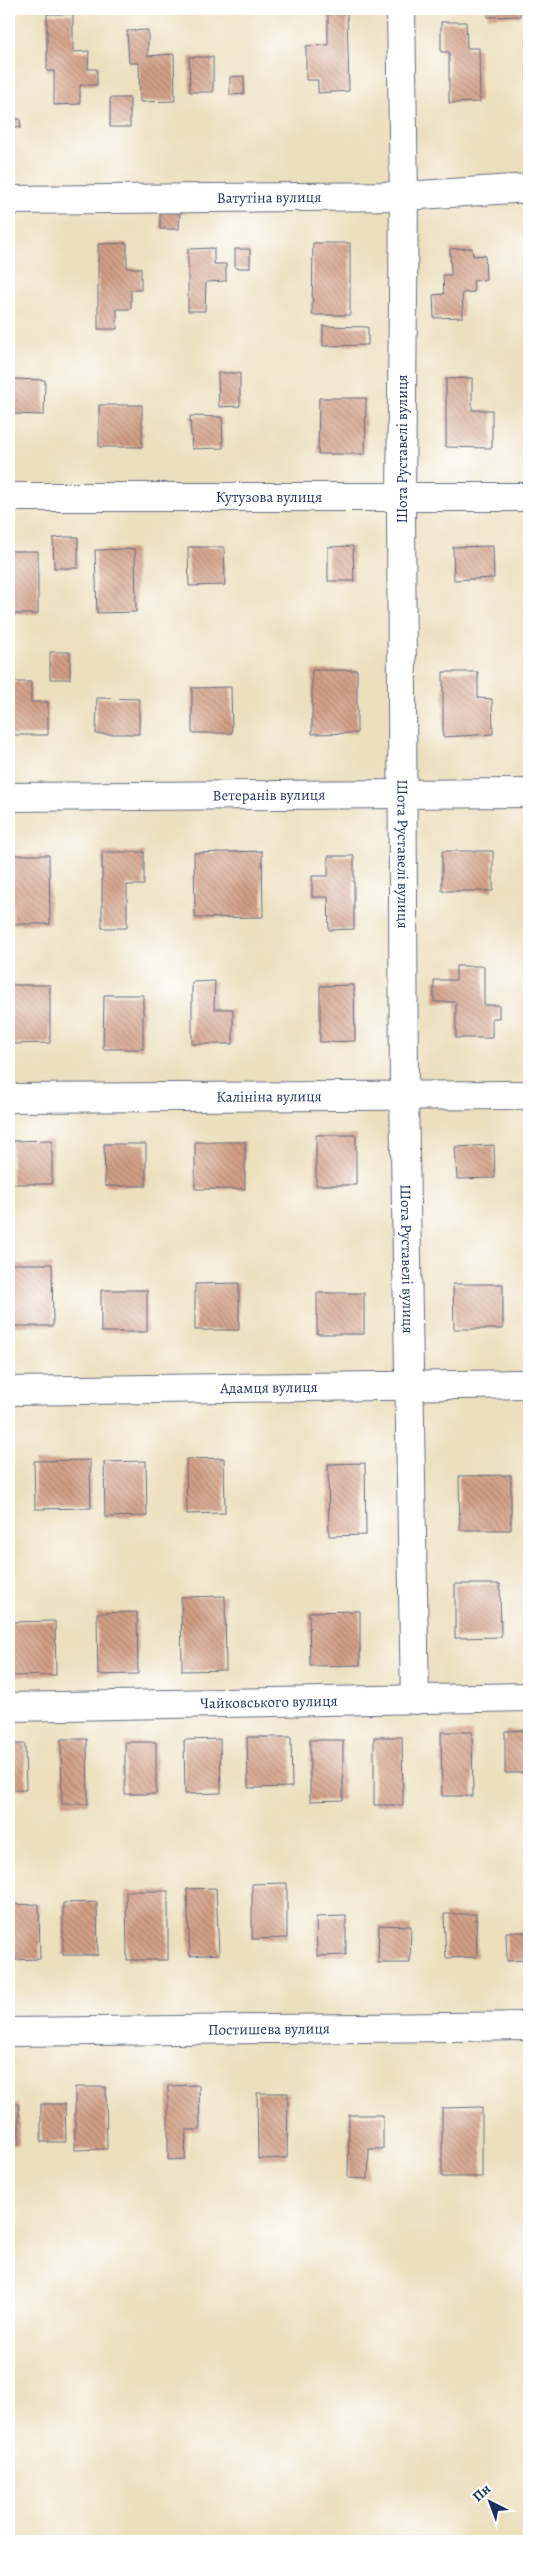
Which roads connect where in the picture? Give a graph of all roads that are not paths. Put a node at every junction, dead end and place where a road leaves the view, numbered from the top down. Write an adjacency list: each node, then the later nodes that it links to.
1 (401, 9): 3 (street, Шота Руставелі вулиця)
2 (529, 188): 3 (street, Ватутіна вулиця)
3 (404, 196): 4 (street, Ватутіна вулиця); 7 (street, Шота Руставелі вулиця)
4 (9, 200)
5 (9, 497): 7 (street, Кутузова вулиця)
6 (529, 497): 7 (street, Кутузова вулиця)
7 (401, 498): 9 (street, Шота Руставелі вулиця)
8 (529, 793): 9 (street, Ветеранів вулиця)
9 (403, 796): 10 (street, Ветеранів вулиця); 11 (street, Шота Руставелі вулиця)
10 (9, 798)
11 (404, 1095): 12 (street, Калініна вулиця); 13 (street, Калініна вулиця); 15 (street, Шота Руставелі вулиця)
12 (529, 1095)
13 (9, 1098)
14 (529, 1384): 15 (street, Адамця вулиця)
15 (410, 1385): 16 (street, Адамця вулиця); 18 (street, Шота Руставелі вулиця)
16 (9, 1391)
17 (529, 1697): 18 (street, Чайковського вулиця)
18 (415, 1700): 19 (street, Чайковського вулиця)
19 (9, 1708)
20 (529, 2026): 21 (street, Постишева вулиця)
21 (9, 2032)

